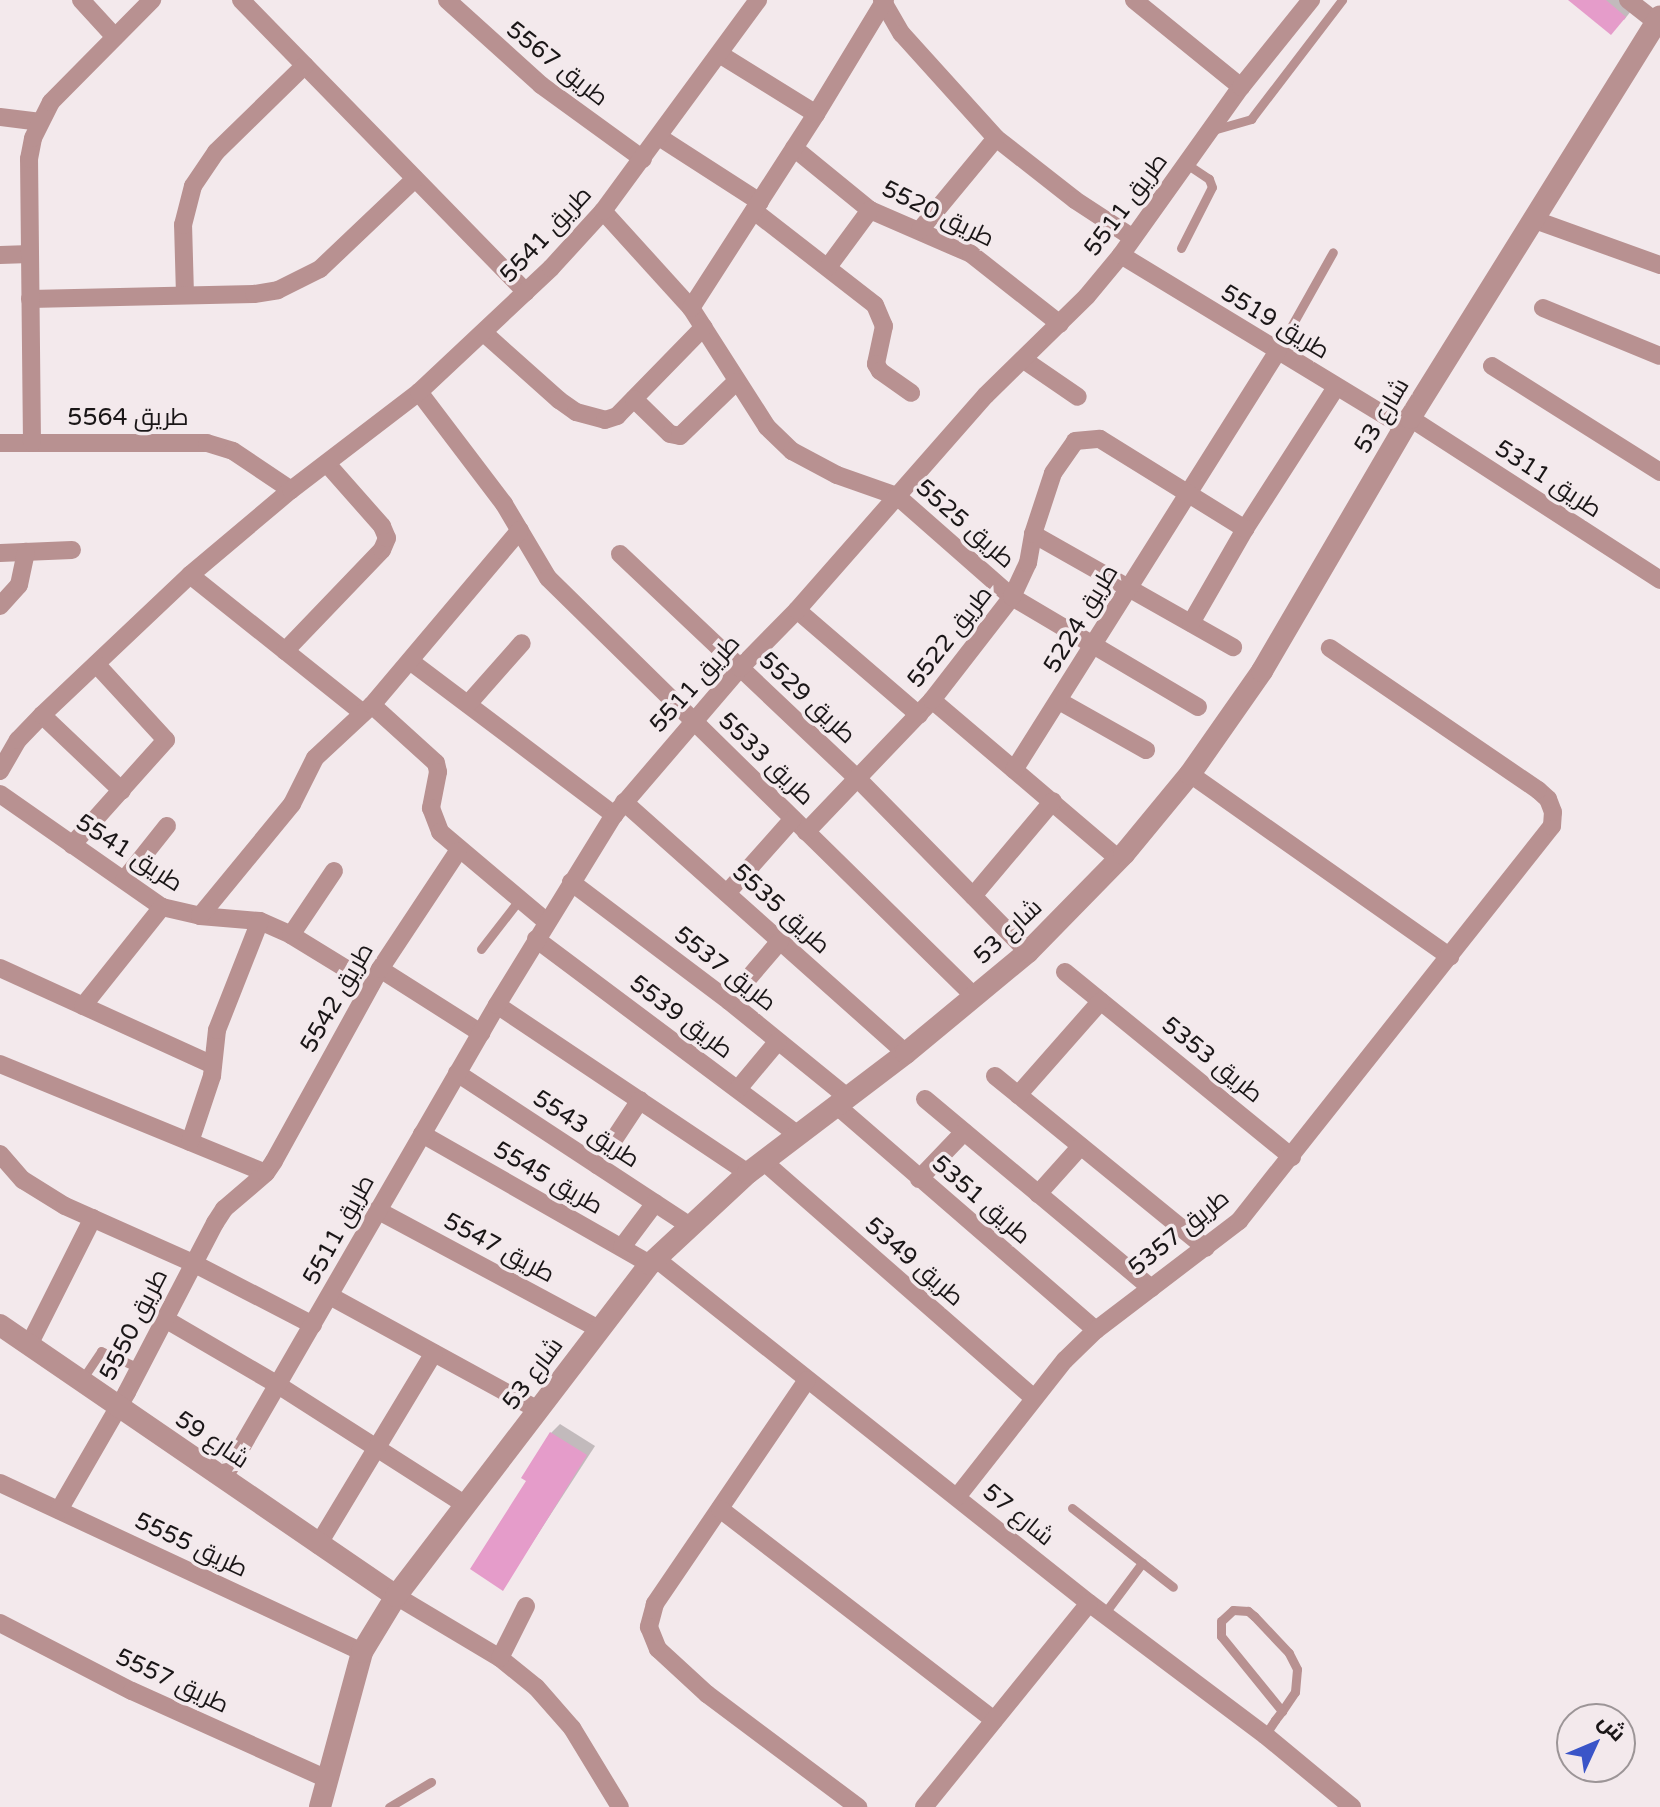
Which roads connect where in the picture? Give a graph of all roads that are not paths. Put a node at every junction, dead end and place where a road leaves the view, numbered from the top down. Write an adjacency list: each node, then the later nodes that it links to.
1 (81, 0): 12 (street)
2 (152, 0): 12 (street)
3 (241, 0): 14 (street)
4 (447, 0): 23 (street, طريق 5567)
5 (758, 0): 13 (street, طريق 5541)
6 (1134, 0): 15 (street)
7 (1311, 0): 15 (street, طريق 5511)
8 (1342, 0): 19 (lane)
9 (1628, 0): 11 (street)
10 (883, 1): 16 (street); 21 (street)
11 (1658, 19): 29 (street, شارع 53)
12 (115, 37): 18 (street)
13 (721, 55): 16 (street); 20 (street, طريق 5541)
14 (305, 65): 25 (street); 40 (street)
15 (1241, 87): 19 (street, طريق 5511)
16 (816, 114): 22 (street)
17 (0, 117): 18 (street)
18 (39, 122): 34 (street)
19 (1210, 131): 24 (street, طريق 5511)
20 (659, 137): 23 (street, طريق 5541); 26 (street)
21 (996, 138): 30 (street); 31 (street)
22 (794, 148): 26 (street); 27 (street, طريق 5520)
23 (643, 159): 28 (street, طريق 5541)
24 (1187, 164): 31 (street, طريق 5511); 32 (lane)
25 (415, 179): 39 (street); 40 (street)
26 (757, 207): 38 (street); 42 (street)
27 (870, 210): 30 (street, طريق 5520); 38 (street)
28 (603, 211): 39 (street, طريق 5541); 42 (street, طريق 5525)
29 (1535, 220): 37 (street); 57 (street, شارع 53)
30 (920, 230): 44 (street, طريق 5520)
31 (1133, 238): 36 (street, طريق 5511)
32 (1181, 248)
33 (1333, 252): 47 (lane)
34 (30, 254): 35 (street); 41 (street)
35 (0, 255)
36 (1121, 255): 44 (street, طريق 5511); 47 (street, طريق 5519)
37 (1660, 265)
38 (828, 267): 54 (street)
39 (526, 292): 46 (street, طريق 5541)
40 (185, 295): 41 (street)
41 (30, 299): 59 (street)
42 (691, 308): 45 (street, طريق 5525)
43 (1543, 308): 48 (street)
44 (1060, 324): 49 (street, طريق 5511)
45 (704, 327): 51 (street, طريق 5525); 56 (street)
46 (484, 333): 53 (street, طريق 5541); 56 (street)
47 (1277, 352): 52 (street, طريق 5519); 63 (street, طريق 5224)
48 (1660, 356)
49 (1024, 360): 55 (street); 64 (street, طريق 5511)
50 (1492, 366): 61 (street)
51 (736, 382): 56 (street); 64 (street, طريق 5525)
52 (1336, 387): 57 (street, طريق 5519); 65 (street)
53 (419, 392): 60 (street, طريق 5541); 66 (street, طريق 5533)
54 (911, 393)
55 (1078, 397)
56 (634, 399)
57 (1407, 423): 73 (street, طريق 5311); 98 (street, شارع 53)
58 (0, 443): 59 (street, طريق 5564)
59 (32, 443): 62 (street, طريق 5564)
60 (328, 465): 62 (street, طريق 5541); 83 (street)
61 (1660, 472)
62 (291, 490): 72 (street, طريق 5541)
63 (1186, 492): 65 (street); 67 (street, طريق 5522); 74 (street, طريق 5224)
64 (897, 496): 75 (street, طريق 5525); 77 (street, طريق 5511)
65 (1245, 529): 78 (street)
66 (520, 530): 84 (street); 94 (street, طريق 5533)
67 (1033, 534): 74 (street); 75 (street, طريق 5522)
68 (72, 550): 69 (street)
69 (26, 552): 70 (street); 76 (street)
70 (0, 553)
71 (620, 554): 86 (street, طريق 5529)
72 (190, 575): 83 (street); 85 (street, طريق 5541)
73 (1660, 580)
74 (1129, 586): 78 (street); 80 (street, طريق 5224)
75 (1012, 597): 80 (street, طريق 5525); 87 (street, طريق 5522)
76 (0, 606)
77 (797, 610): 86 (street, طريق 5511); 93 (street)
78 (1191, 623): 81 (street)
79 (522, 643): 89 (street)
80 (1094, 646): 88 (street, طريق 5224); 90 (street, طريق 5525)
81 (1233, 647)
82 (1330, 648): 124 (street, طريق 5357)
83 (285, 651): 91 (street)
84 (410, 661): 89 (street, طريق 5535); 91 (street)
85 (96, 664): 92 (street, طريق 5541); 100 (street)
86 (740, 668): 94 (street, طريق 5511); 99 (street, طريق 5529)
87 (932, 700): 93 (street, طريق 5522); 96 (street)
88 (1059, 701): 95 (street); 96 (street, طريق 5224)
89 (468, 704): 103 (street, طريق 5535)
90 (1198, 707)
91 (368, 709): 107 (street); 116 (street)
92 (42, 715): 97 (street, طريق 5541); 100 (street)
93 (919, 715): 99 (street, طريق 5522)
94 (693, 721): 103 (street, طريق 5511); 104 (street, طريق 5533)
95 (1146, 750)
96 (1014, 770): 102 (street)
97 (0, 771)
98 (1190, 774): 108 (street, شارع 53); 124 (street)
99 (857, 778): 104 (street, طريق 5522); 113 (street, طريق 5529)
100 (122, 791): 106 (street)
101 (0, 794): 106 (street, طريق 5541)
102 (1053, 801): 108 (street); 113 (street)
103 (619, 808): 111 (street, طريق 5511); 112 (street, طريق 5535)
104 (800, 825): 112 (street, طريق 5522); 128 (street, طريق 5533)
105 (167, 826): 110 (street)
106 (72, 845): 110 (street, طريق 5541)
107 (458, 851): 114 (street); 127 (street, طريق 5542)
108 (1119, 859): 123 (street, شارع 53)
109 (334, 871): 119 (street)
110 (124, 880): 115 (street, طريق 5541)
111 (571, 882): 118 (street, طريق 5511); 129 (street, طريق 5537)
112 (727, 893): 121 (street, طريق 5535)
113 (973, 896): 123 (street, طريق 5529)
114 (519, 900): 118 (street); 122 (lane)
115 (162, 907): 116 (street, طريق 5541); 132 (street)
116 (200, 916): 117 (street, طريق 5541)
117 (260, 921): 119 (street, طريق 5541); 137 (street)
118 (547, 922): 120 (street, طريق 5511)
119 (291, 935): 127 (street, طريق 5541)
120 (536, 939): 131 (street, طريق 5511); 140 (street, طريق 5539)
121 (780, 941): 129 (street); 135 (street, طريق 5535)
122 (481, 949)
123 (1028, 952): 128 (street, شارع 53)
124 (1450, 957): 151 (street, طريق 5357)
125 (0, 968): 132 (street)
126 (1065, 972): 130 (street, طريق 5353)
127 (376, 976): 133 (street, طريق 5541); 154 (street, طريق 5542)
128 (975, 997): 135 (street, شارع 53)
129 (729, 1001): 134 (street, طريق 5537)
130 (1101, 1001): 141 (street); 151 (street, طريق 5353)
131 (497, 1005): 133 (street, طريق 5511); 143 (street)
132 (83, 1006): 137 (street)
133 (481, 1033): 138 (street, طريق 5511)
134 (778, 1041): 140 (street); 144 (street, طريق 5537)
135 (906, 1053): 144 (street, شارع 53)
136 (0, 1064): 148 (street)
137 (213, 1065): 148 (street)
138 (457, 1073): 146 (street, طريق 5511); 152 (street, طريق 5543)
139 (995, 1076): 141 (street)
140 (738, 1089): 147 (street, طريق 5539)
141 (1018, 1095): 149 (street)
142 (925, 1099): 145 (street, طريق 5351)
143 (640, 1100): 152 (street); 153 (street)
144 (841, 1101): 147 (street, شارع 53); 155 (street, طريق 5351)
145 (964, 1132): 155 (street); 156 (street, طريق 5351)
146 (422, 1134): 158 (street, طريق 5511); 161 (street, طريق 5545)
147 (797, 1134): 153 (street, شارع 53)
148 (190, 1142): 154 (street)
149 (1081, 1146): 156 (street); 162 (street)
150 (0, 1154): 159 (street)
151 (1292, 1157): 162 (street, طريق 5357)
152 (597, 1165): 157 (street, طريق 5543)
153 (755, 1167): 160 (street, شارع 53); 178 (street, طريق 5349)
154 (266, 1173): 164 (street, طريق 5550)
155 (919, 1179): 171 (street, طريق 5351)
156 (1038, 1194): 165 (street, طريق 5351)
157 (655, 1203): 160 (street, طريق 5543); 161 (street)
158 (377, 1210): 166 (street, طريق 5511); 170 (street, طريق 5547)
159 (93, 1218): 164 (street); 172 (street)
160 (688, 1225): 163 (street, شارع 53)
161 (622, 1247): 163 (street, طريق 5545)
162 (1206, 1248): 165 (street, طريق 5357)
163 (653, 1261): 170 (street, شارع 53); 175 (street, شارع 57)
164 (193, 1263): 167 (street, طريق 5550); 169 (street)
165 (1151, 1288): 171 (street, طريق 5357)
166 (330, 1296): 169 (street, طريق 5511); 173 (street)
167 (165, 1319): 174 (street, طريق 5550); 177 (street)
168 (0, 1325): 172 (street, شارع 59)
169 (313, 1325): 177 (street, طريق 5511)
170 (599, 1329): 180 (street, شارع 53)
171 (1096, 1330): 178 (street, طريق 5357)
172 (29, 1345): 176 (street, شارع 59)
173 (434, 1353): 180 (street); 181 (street)
174 (139, 1368): 176 (lane); 179 (street, طريق 5550)
175 (807, 1380): 184 (street, شارع 57); 187 (street)
176 (81, 1381): 179 (street, شارع 59)
177 (278, 1385): 181 (street); 182 (street, طريق 5511)
178 (1034, 1398): 184 (street, طريق 5357)
179 (118, 1408): 182 (street, شارع 59); 188 (street, طريق 5550)
180 (538, 1410): 185 (street, شارع 53)
181 (378, 1449): 185 (street); 189 (street)
182 (223, 1479): 189 (street, شارع 59)
183 (0, 1483): 188 (street, طريق 5555)
184 (957, 1497): 193 (street, شارع 57)
185 (467, 1506): 192 (street, شارع 53)
186 (1072, 1508): 190 (lane)
187 (720, 1509): 200 (street); 207 (street)
188 (59, 1510): 197 (street, طريق 5555)
189 (318, 1545): 192 (street, شارع 59)
190 (1142, 1563): 191 (lane); 195 (lane)
191 (1173, 1587)
192 (396, 1596): 197 (street, شارع 53); 198 (street)
193 (1089, 1603): 195 (street, شارع 57); 200 (street)
194 (526, 1606): 198 (street)
195 (1104, 1614): 201 (street, شارع 57)
196 (0, 1623): 202 (street, طريق 5557)
197 (362, 1652): 202 (street, شارع 53)
198 (500, 1658): 206 (street)
199 (1282, 1711): 199 (lane); 201 (lane)
200 (994, 1720): 208 (street)
201 (1265, 1735): 209 (street, شارع 57)
202 (327, 1779): 204 (street, شارع 53)
203 (431, 1782): 205 (lane)
204 (320, 1807)
205 (389, 1807)
206 (620, 1807)
207 (858, 1807)
208 (924, 1807)
209 (1352, 1807)

